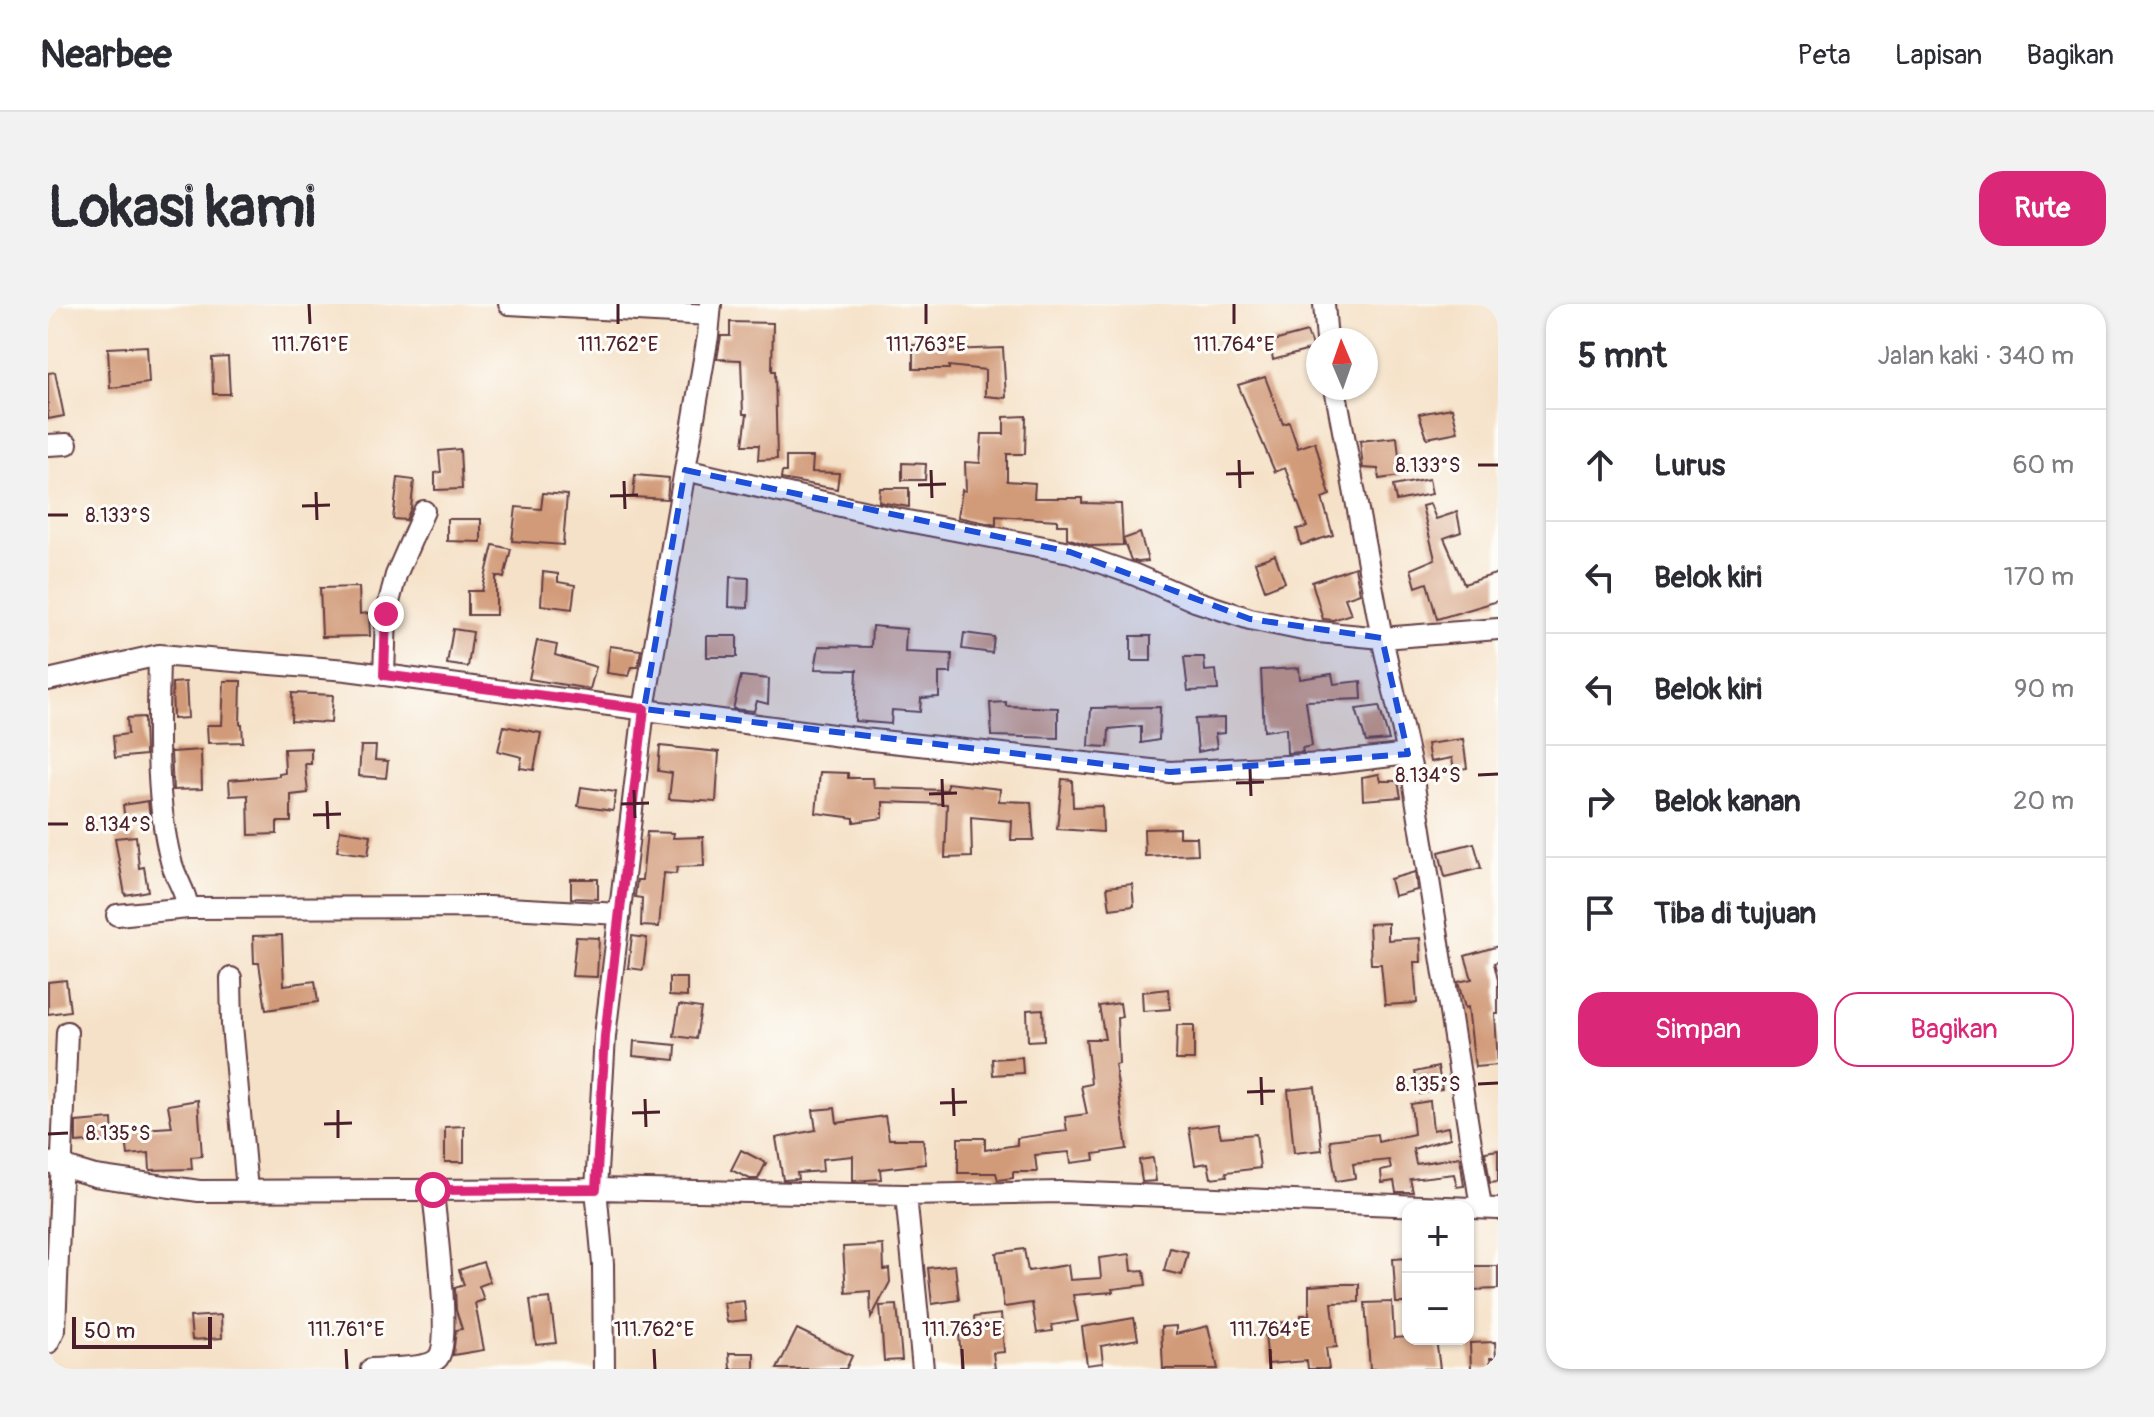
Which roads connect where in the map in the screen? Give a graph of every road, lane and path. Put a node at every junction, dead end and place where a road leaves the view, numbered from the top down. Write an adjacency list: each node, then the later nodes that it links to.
1 (509, 304): 3 (street)
2 (1324, 304): 4 (street)
3 (710, 309): 6 (street)
4 (1326, 328)
5 (1337, 400): 9 (street)
6 (685, 470): 9 (street); 13 (street)
7 (424, 511): 11 (street)
8 (1498, 629): 9 (street)
9 (1382, 638): 14 (street)
10 (159, 655): 11 (street); 12 (street); 15 (street)
11 (384, 675): 13 (street)
12 (48, 680)
13 (644, 709): 14 (street); 16 (street)
14 (1408, 754): 25 (street)
15 (188, 908): 16 (street); 17 (street)
16 (620, 914): 21 (street)
17 (117, 915)
18 (231, 978): 22 (street)
19 (67, 1032): 20 (street)
20 (56, 1164): 22 (street); 26 (street)
21 (596, 1189): 23 (street); 24 (street); 28 (street)
22 (247, 1190): 23 (street)
23 (433, 1190): 27 (street)
24 (906, 1195): 25 (street); 29 (street)
25 (1490, 1208)
26 (48, 1343)
27 (371, 1369)
28 (604, 1369)
29 (923, 1369)

